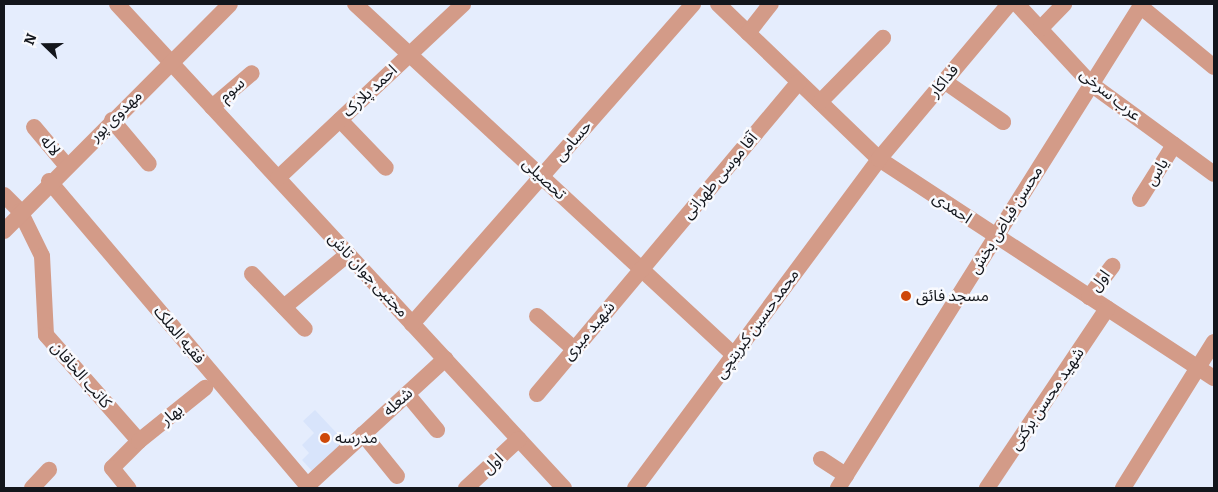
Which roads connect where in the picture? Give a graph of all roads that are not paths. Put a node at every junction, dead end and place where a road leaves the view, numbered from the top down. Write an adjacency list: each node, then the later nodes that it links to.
1 (117, 4): 16 (street, مجتبی جوان تاش)
2 (230, 4): 16 (street, مهدوی پور)
3 (355, 4): 15 (street, تحصیلی)
4 (463, 4): 15 (street, احمد پلارک)
5 (693, 4): 34 (street, حسامی)
6 (718, 4): 13 (street, احمدی)
7 (771, 4): 13 (street)
8 (1009, 4): 19 (street, فداکار)
9 (1018, 4): 12 (street, عرب سرخی)
10 (1064, 4): 12 (street)
11 (1141, 5): 17 (street); 21 (street, محسن فیاض بخش)
12 (1040, 29): 21 (street, عرب سرخی)
13 (748, 33): 20 (street, احمدی)
14 (882, 38): 22 (street)
15 (410, 54): 25 (street, احمد پلارک); 34 (street, تحصیلی)
16 (170, 62): 23 (street, مجتبی جوان تاش); 24 (street, مهدوی پور)
17 (1214, 67)
18 (252, 73): 23 (street, سوم)
19 (944, 81): 26 (street); 29 (street, فداکار)
20 (799, 82): 22 (street, احمدی); 44 (street, آقا موسی طهرانی)
21 (1091, 84): 28 (street, عرب سرخی); 41 (street, محسن فیاض بخش)
22 (820, 102): 29 (street, احمدی)
23 (212, 107): 35 (street, مجتبی جوان تاش)
24 (112, 120): 30 (street); 31 (street, مهدوی پور)
25 (340, 120): 32 (street); 35 (street, احمد پلارک)
26 (1003, 122)
27 (34, 127): 31 (street, لاله)
28 (1174, 144): 33 (street, عرب سرخی); 38 (street, یاس)
29 (879, 159): 41 (street, احمدی); 54 (street, محمدحسین کبریتچی)
30 (149, 164)
31 (66, 165): 36 (street, مهدوی پور)
32 (386, 168)
33 (1214, 174)
34 (542, 177): 44 (street, تحصیلی); 50 (street, حسامی)
35 (278, 178): 42 (street, مجتبی جوان تاش)
36 (49, 181): 39 (street, مهدوی پور); 69 (street, فقیه الملک)
37 (4, 195): 39 (street, کاتب الخاقان)
38 (1140, 199)
39 (20, 212): 40 (street, مهدوی پور); 64 (street, کاتب الخاقان)
40 (4, 231)
41 (995, 236): 46 (street, احمدی); 68 (street, محسن فیاض بخش)
42 (348, 254): 47 (street); 50 (street, مجتبی جوان تاش)
43 (1112, 266): 46 (street, اول)
44 (642, 269): 53 (street, شهید میری); 54 (street, تحصیلی)
45 (252, 274): 47 (street)
46 (1088, 297): 48 (street, احمدی)
47 (284, 307): 51 (street)
48 (1107, 309): 56 (street, احمدی); 75 (street, شهید محسن برکتی)
49 (537, 316): 53 (street)
50 (412, 324): 55 (street, مجتبی جوان تاش)
51 (305, 329)
52 (1214, 342): 56 (street)
53 (574, 349): 60 (street, شهید میری)
54 (734, 355): 74 (street, محمدحسین کبریتچی)
55 (445, 359): 59 (street, شعله); 63 (street, مجتبی جوان تاش)
56 (1198, 367): 57 (street, احمدی); 76 (street)
57 (1214, 378)
58 (205, 388): 64 (street, بهار)
59 (408, 394): 61 (street); 62 (street, شعله)
60 (537, 394)
61 (437, 430)
62 (363, 434): 67 (street); 69 (street, شعله)
63 (519, 439): 72 (street, اول); 73 (street, مجتبی جوان تاش)
64 (139, 441): 71 (street)
65 (821, 459): 68 (street)
66 (49, 470): 70 (street)
67 (397, 476)
68 (842, 482)
69 (308, 487)
70 (32, 488)
71 (128, 488)
72 (466, 488)
73 (564, 488)
74 (635, 488)
75 (988, 488)
76 (1122, 488)

